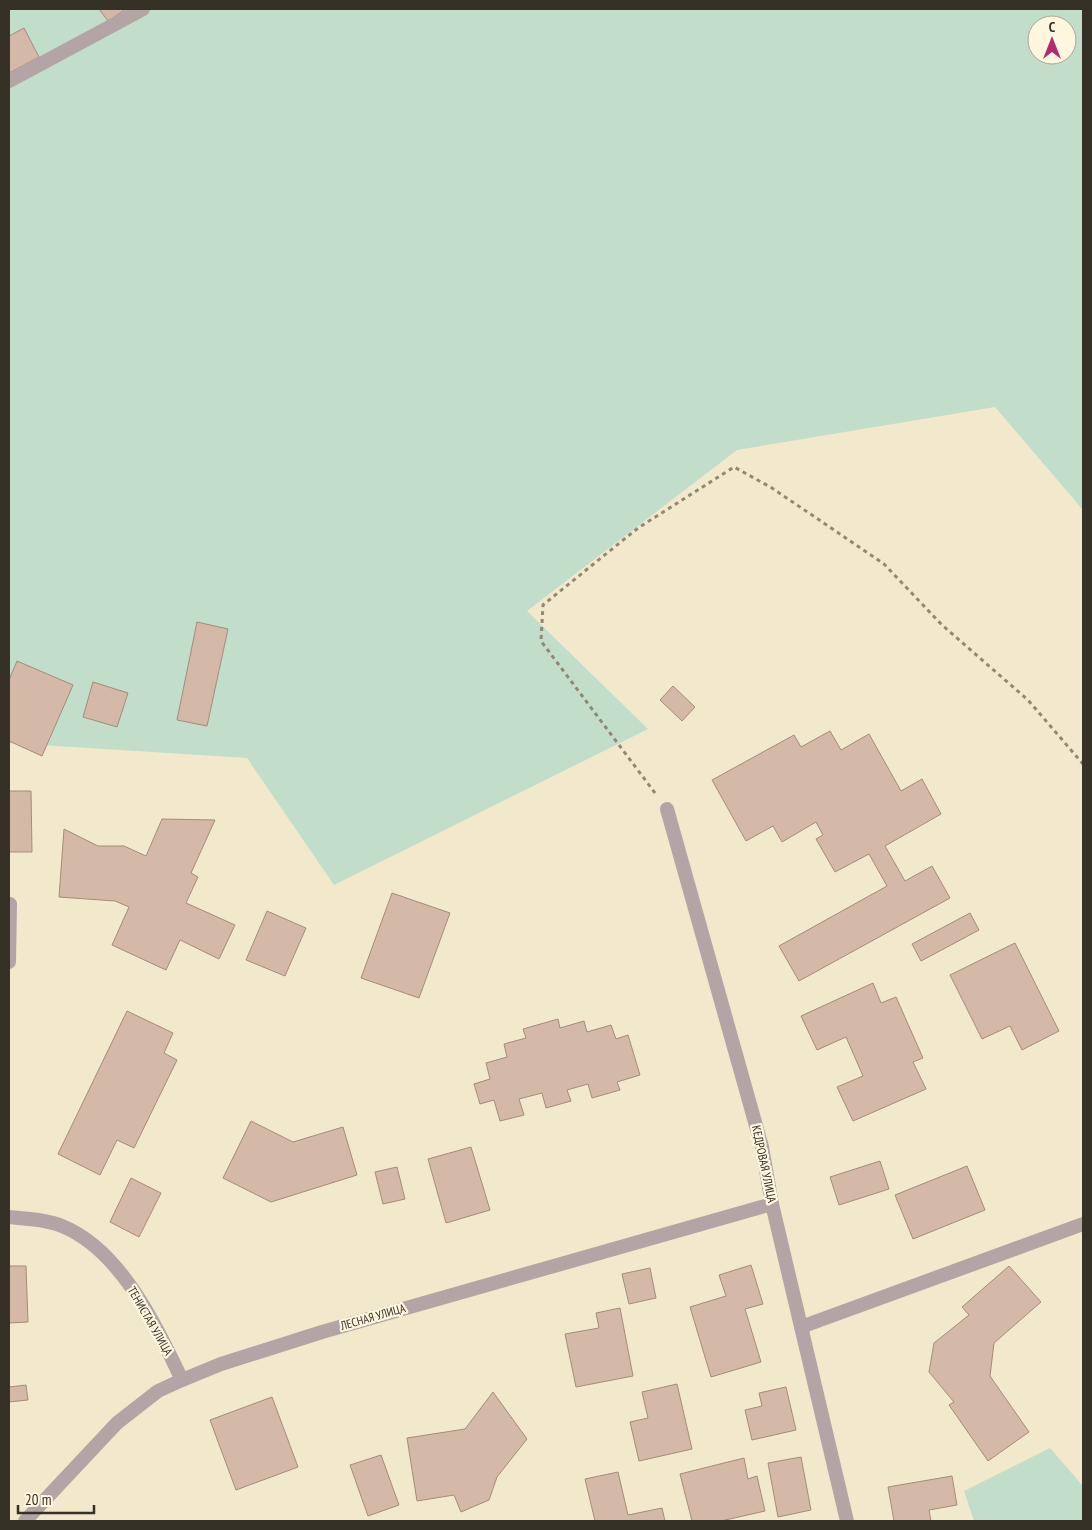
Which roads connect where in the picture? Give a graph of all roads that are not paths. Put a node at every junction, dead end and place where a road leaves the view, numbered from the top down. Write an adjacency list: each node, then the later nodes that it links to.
1 (143, 9): 2 (street)
2 (9, 81)
3 (667, 809): 6 (street, КЕДРОВАЯ УЛИЦА)
4 (10, 904): 5 (street)
5 (9, 962)
6 (772, 1204): 9 (street, КЕДРОВАЯ УЛИЦА); 10 (street, ЛЕСНАЯ УЛИЦА)
7 (9, 1217): 10 (street, ТЕНИСТАЯ УЛИЦА)
8 (1083, 1224): 9 (street)
9 (801, 1327): 12 (street, КЕДРОВАЯ УЛИЦА)
10 (182, 1380): 11 (street, ЛЕСНАЯ УЛИЦА)
11 (25, 1521)
12 (847, 1521)

